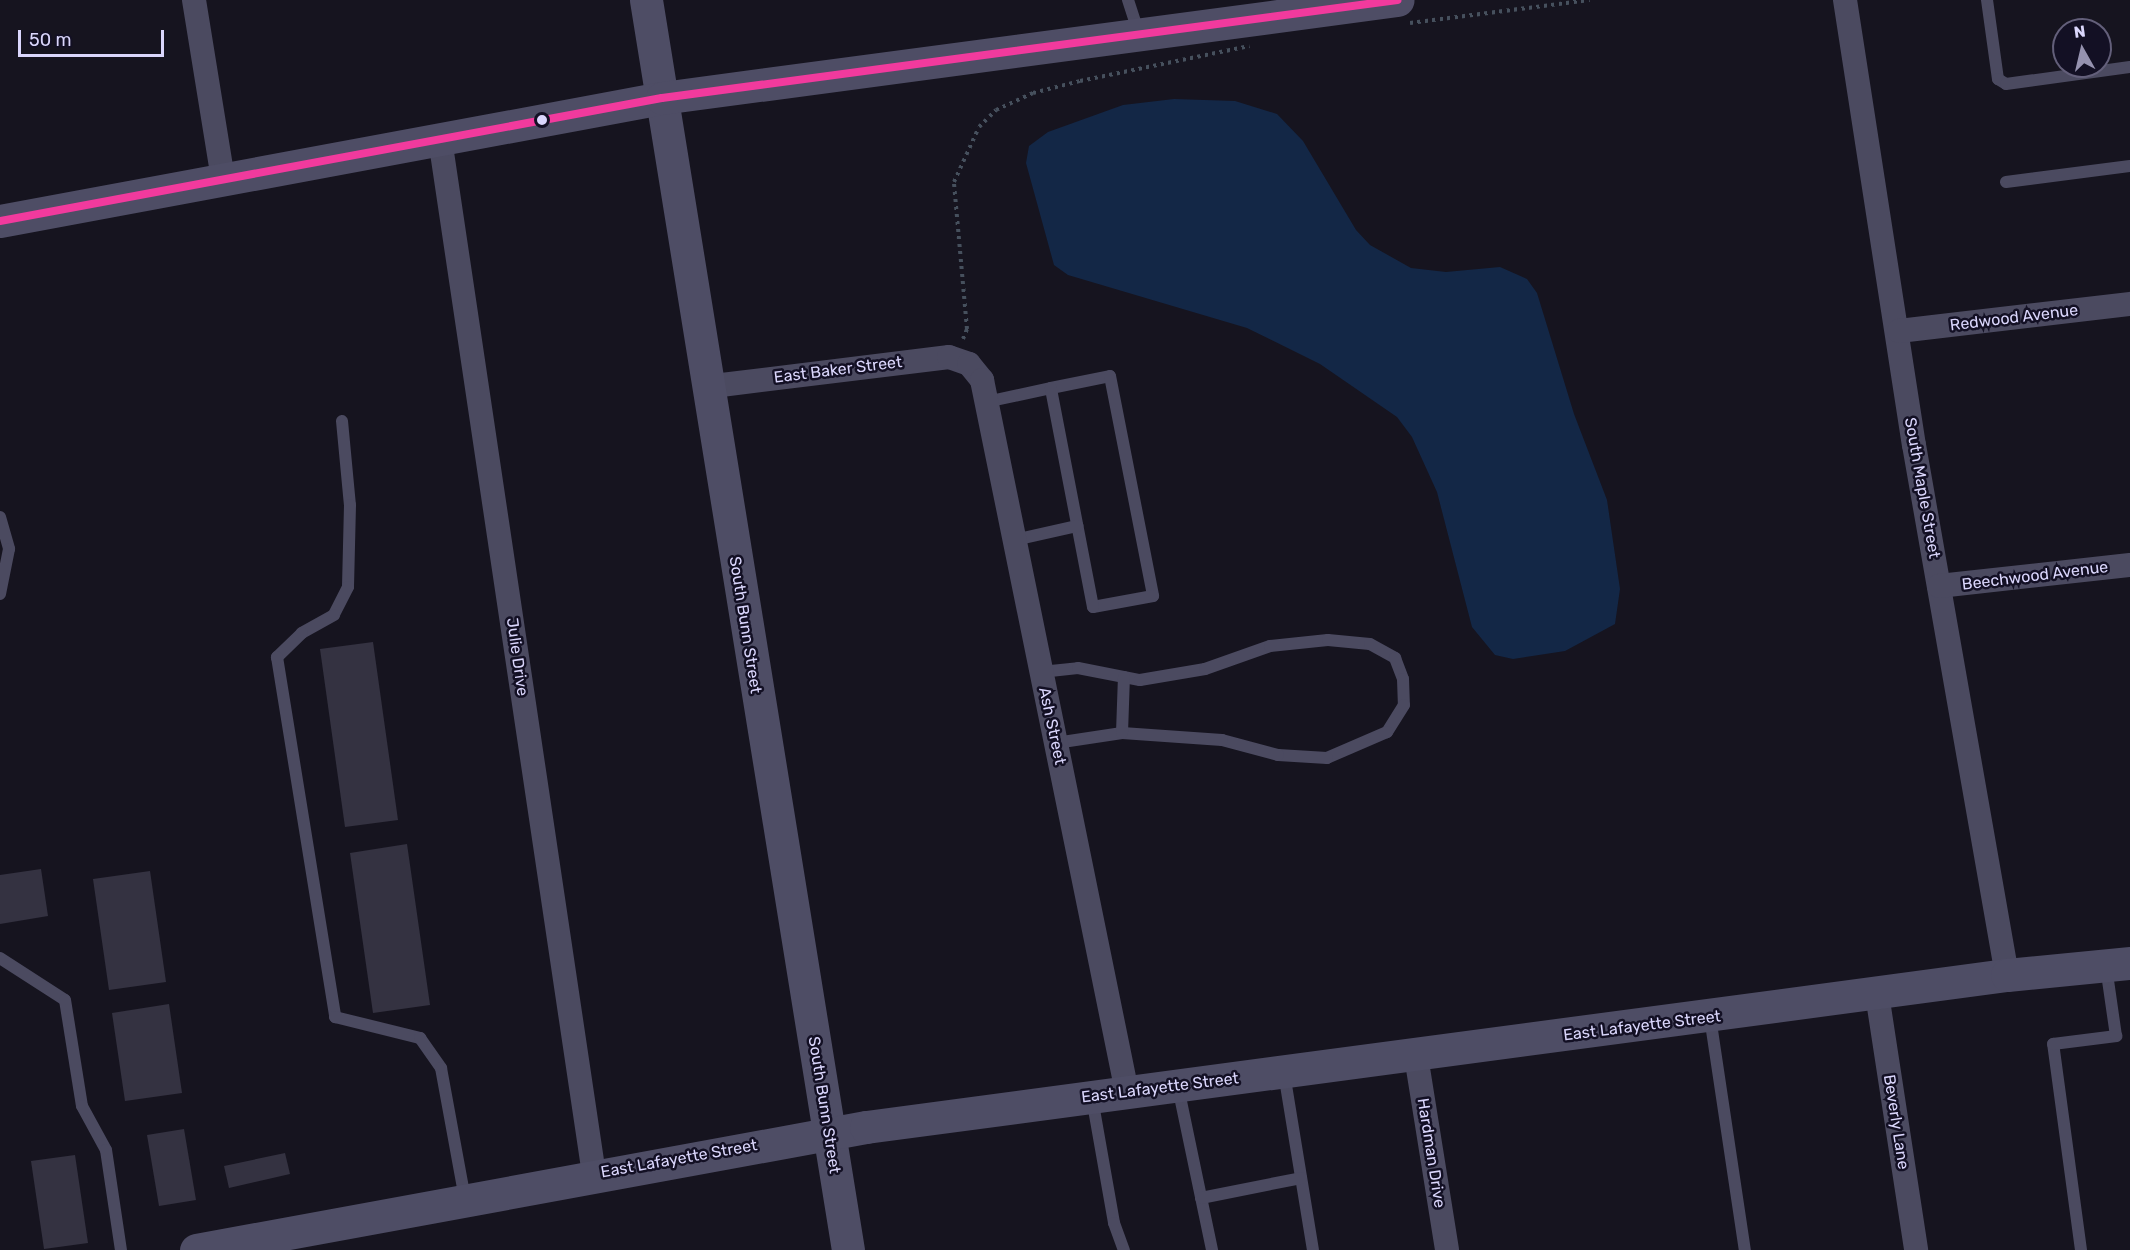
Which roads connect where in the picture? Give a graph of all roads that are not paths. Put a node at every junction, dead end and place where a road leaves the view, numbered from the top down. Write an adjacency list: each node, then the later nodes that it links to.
1 (194, 0): 12 (street)
2 (646, 0): 9 (street, South Bunn Street)
3 (1128, 0): 7 (lane)
4 (1397, 0): 7 (street)
5 (1845, 0): 16 (street, South Maple Street)
6 (1987, 0): 8 (lane)
7 (1139, 34): 9 (street)
8 (2130, 67)
9 (662, 98): 10 (street); 18 (street, South Bunn Street)
10 (440, 139): 12 (street); 43 (street, Julie Drive)
11 (2130, 166): 13 (lane)
12 (223, 179): 14 (street)
13 (2006, 182)
14 (0, 221)
15 (2130, 304): 16 (street, Redwood Avenue)
16 (1899, 331): 26 (street, South Maple Street)
17 (963, 360): 18 (street, East Baker Street); 20 (street, Ash Street)
18 (705, 387): 42 (street, South Bunn Street)
19 (1051, 388): 20 (lane); 23 (lane); 23 (lane)
20 (986, 402): 24 (street, Ash Street)
21 (342, 421): 46 (lane)
22 (0, 517): 27 (lane)
23 (1077, 526): 24 (lane)
24 (1015, 540): 28 (street, Ash Street)
25 (2130, 565): 26 (street, Beechwood Avenue)
26 (1939, 586): 34 (street, South Maple Street)
27 (0, 594)
28 (1041, 672): 29 (lane); 31 (street, Ash Street)
29 (1124, 677): 30 (lane); 30 (lane)
30 (1122, 733): 31 (lane)
31 (1056, 743): 40 (street, Ash Street)
32 (0, 958): 48 (lane)
33 (2118, 964): 34 (street, East Lafayette Street); 56 (lane)
34 (2007, 975): 35 (street, East Lafayette Street)
35 (1877, 994): 36 (street, East Lafayette Street); 55 (street, Beverly Lane)
36 (1710, 1017): 37 (street, East Lafayette Street); 54 (lane)
37 (1416, 1056): 38 (street, East Lafayette Street); 53 (street, Hardman Drive)
38 (1284, 1073): 39 (street, East Lafayette Street); 44 (lane)
39 (1177, 1086): 40 (street, East Lafayette Street); 45 (lane)
40 (1127, 1092): 41 (street, East Lafayette Street)
41 (1092, 1097): 42 (street, East Lafayette Street); 50 (lane)
42 (828, 1132): 43 (street, East Lafayette Street); 49 (street, South Bunn Street)
43 (594, 1175): 46 (street, East Lafayette Street)
44 (1301, 1178): 45 (lane); 52 (lane)
45 (1201, 1198): 51 (lane)
46 (465, 1199): 47 (street, East Lafayette Street)
47 (212, 1248)
48 (121, 1250)
49 (848, 1250)
50 (1124, 1250)
51 (1212, 1250)
52 (1313, 1250)
53 (1447, 1250)
54 (1745, 1250)
55 (1916, 1250)
56 (2080, 1250)

